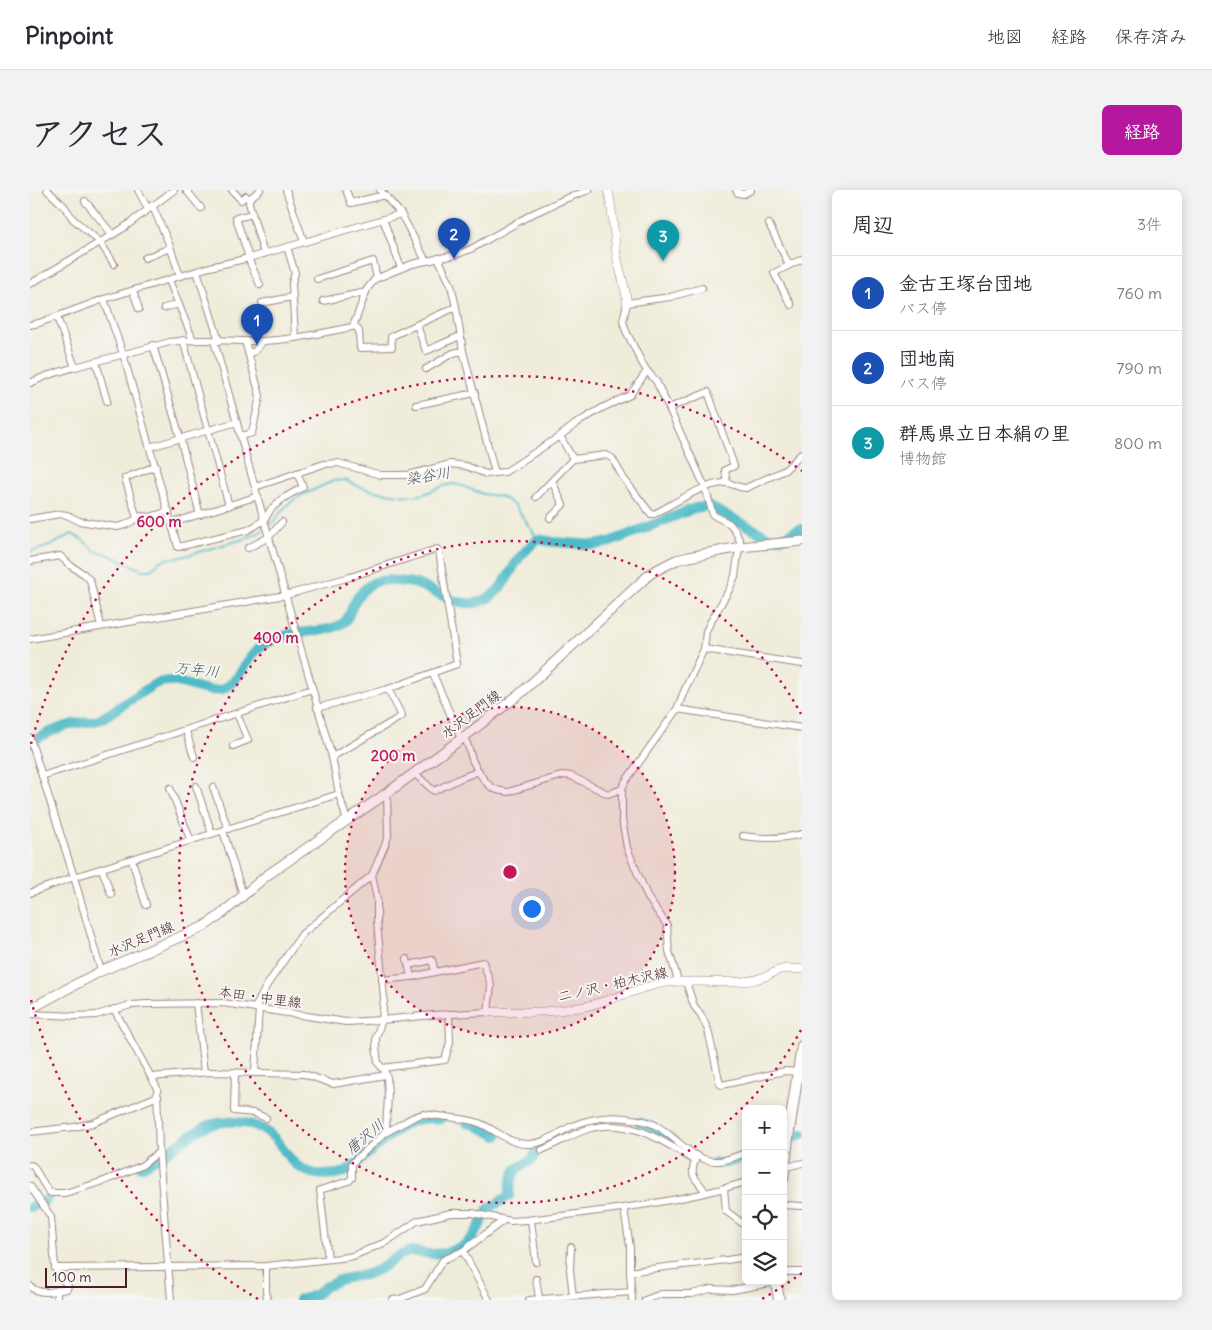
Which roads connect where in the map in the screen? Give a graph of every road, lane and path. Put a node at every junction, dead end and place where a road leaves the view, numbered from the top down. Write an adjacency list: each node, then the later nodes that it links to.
1 (47, 190): 23 (street)
2 (138, 190): 16 (street)
3 (186, 190): 17 (street)
4 (232, 190): 14 (street)
5 (260, 190): 14 (street)
6 (286, 190): 24 (street)
7 (346, 190): 13 (street)
8 (589, 190): 30 (street)
9 (608, 190): 50 (street)
10 (736, 190): 11 (street)
11 (751, 190)
12 (172, 191): 16 (street)
13 (382, 193): 19 (street)
14 (249, 199): 18 (street)
15 (85, 201): 22 (street)
16 (150, 207): 22 (street); 26 (street)
17 (201, 208)
18 (252, 214): 27 (street); 29 (street)
19 (401, 214): 20 (street); 32 (street)
20 (384, 219): 24 (street); 35 (street)
21 (769, 224): 34 (street)
22 (112, 234): 23 (street)
23 (100, 242): 33 (street); 41 (street)
24 (304, 242): 25 (street)
25 (287, 247): 27 (street); 46 (street)
26 (170, 248): 28 (street); 37 (street)
27 (264, 254): 29 (street)
28 (145, 258)
29 (248, 258): 36 (street); 42 (street)
30 (438, 258): 32 (street); 53 (street)
31 (802, 259): 34 (street)
32 (426, 261): 35 (street)
33 (114, 264)
34 (789, 266): 52 (street)
35 (401, 268): 38 (street)
36 (197, 271): 37 (street); 64 (street)
37 (180, 276): 40 (street)
38 (378, 278): 39 (street); 45 (street)
39 (317, 279)
40 (169, 280): 44 (street); 51 (street)
41 (30, 284)
42 (260, 285)
43 (702, 288): 50 (street)
44 (133, 291): 47 (street); 55 (street)
45 (366, 292): 48 (street); 57 (street)
46 (292, 297): 49 (street); 61 (street)
47 (104, 299): 56 (street); 70 (street)
48 (323, 301)
49 (262, 303)
50 (627, 303): 74 (street)
51 (179, 304): 54 (street); 63 (street)
52 (791, 305)
53 (456, 307): 58 (street); 60 (street)
54 (164, 308)
55 (139, 309)
56 (57, 317): 59 (street); 72 (street)
57 (354, 324): 58 (street); 61 (street)
58 (416, 324): 60 (street)
59 (30, 325)
60 (460, 336): 68 (street)
61 (295, 338): 66 (street)
62 (183, 340): 63 (street); 67 (street); 81 (street)
63 (193, 340): 64 (street)
64 (217, 341): 65 (street); 80 (street)
65 (245, 341): 66 (street); 69 (street)
66 (263, 341): 69 (street)
67 (154, 345): 70 (street); 84 (street)
68 (463, 350): 73 (street); 76 (street)
69 (248, 352): 82 (street)
70 (123, 354): 71 (street); 85 (street)
71 (96, 362): 72 (street); 77 (street)
72 (75, 367): 75 (street)
73 (426, 370)
74 (647, 371): 79 (street); 83 (street)
75 (30, 384)
76 (475, 393): 78 (street); 90 (street)
77 (107, 401)
78 (416, 405)
79 (669, 408): 92 (street); 94 (street)
80 (237, 422): 81 (street); 82 (street)
81 (208, 430): 84 (street); 97 (street)
82 (241, 436): 93 (street)
83 (560, 436): 87 (street); 90 (street)
84 (180, 437): 85 (street); 99 (street)
85 (150, 447): 88 (street)
86 (802, 453): 92 (street)
87 (573, 459): 91 (street); 94 (street)
88 (156, 466): 98 (street); 100 (street)
89 (297, 474): 90 (street); 93 (street); 103 (street)
90 (495, 474)
91 (552, 481): 96 (street); 101 (street)
92 (727, 483): 94 (street)
93 (255, 487): 95 (street)
94 (705, 487): 108 (street)
95 (258, 496): 97 (street); 103 (street)
96 (536, 497)
97 (229, 506): 99 (street)
98 (169, 511): 100 (street); 105 (street)
99 (200, 515): 105 (street)
100 (137, 518): 102 (street)
101 (550, 518)
102 (30, 519)
103 (264, 522): 105 (street); 106 (street)
104 (282, 522): 106 (street)
105 (172, 523)
106 (268, 534): 109 (street); 111 (street)
107 (802, 541): 108 (main road, 水沢足門線)
108 (740, 547): 114 (street); 125 (main road, 水沢足門線)
109 (248, 548)
110 (30, 561): 112 (street)
111 (286, 595): 112 (street); 116 (street); 117 (street)
112 (101, 626): 113 (street)
113 (30, 639)
114 (704, 649): 115 (street); 120 (street)
115 (802, 664)
116 (433, 674): 118 (street); 125 (street)
117 (312, 689): 119 (street); 121 (street)
118 (388, 689): 119 (street); 128 (street)
119 (318, 708): 128 (street)
120 (678, 709): 122 (street); 135 (street)
121 (237, 714): 123 (street); 126 (street)
122 (802, 728)
123 (186, 731): 127 (street); 131 (street)
124 (30, 738): 131 (street)
125 (462, 738): 129 (street); 130 (main road, 水沢足門線)
126 (233, 746)
127 (194, 757)
128 (332, 757): 137 (street)
129 (479, 771): 130 (street); 135 (street)
130 (414, 773): 136 (main road, 水沢足門線)
131 (42, 776): 147 (street)
132 (196, 786): 140 (street)
133 (213, 787): 139 (street)
134 (170, 788): 143 (street)
135 (622, 789): 157 (street)
136 (387, 793): 138 (main road, 水沢足門線); 146 (street)
137 (339, 794): 138 (street); 139 (street)
138 (347, 821): 150 (main road, 水沢足門線)
139 (225, 830): 140 (street); 150 (street)
140 (212, 834): 143 (street)
141 (802, 834): 142 (street)
142 (743, 836)
143 (191, 841): 144 (street)
144 (132, 860): 145 (street); 151 (street)
145 (102, 869): 147 (street); 149 (street)
146 (372, 875): 156 (street); 159 (street)
147 (74, 877): 148 (street); 153 (street)
148 (30, 893)
149 (111, 894)
150 (243, 895): 153 (main road, 水沢足門線)
151 (146, 905)
152 (802, 969): 157 (street, 二ノ沢・柏木沢線)
153 (101, 971): 160 (main road, 水沢足門線)
154 (435, 972): 155 (street); 155 (street); 162 (street)
155 (411, 977): 156 (street)
156 (382, 980): 165 (street)
157 (682, 982): 162 (street, 二ノ沢・柏木沢線); 171 (street)
158 (196, 1003): 159 (street, 本田・中里線); 161 (street, 本田・中里線); 169 (street)
159 (257, 1008): 165 (street, 本田・中里線); 172 (street)
160 (30, 1009)
161 (114, 1009): 163 (street, 本田・中里線); 174 (street)
162 (488, 1012): 164 (street, 本田・中里線)
163 (30, 1014)
164 (449, 1014): 165 (street, 本田・中里線); 168 (street)
165 (382, 1020): 168 (street)
166 (802, 1046): 167 (main road)
167 (801, 1059): 171 (main road)
168 (382, 1068): 173 (street)
169 (204, 1072): 170 (street); 174 (street)
170 (235, 1072): 172 (street); 176 (street)
171 (798, 1072): 179 (main road)
172 (255, 1073): 173 (street)
173 (386, 1075): 178 (street)
174 (152, 1077): 175 (street)
175 (158, 1096): 177 (street); 181 (street)
176 (266, 1118)
177 (30, 1132)
178 (385, 1133): 182 (street); 199 (street)
179 (787, 1133)
180 (542, 1150): 189 (street)
181 (159, 1154): 184 (street); 203 (street)
182 (742, 1154)
183 (802, 1163): 185 (street)
184 (30, 1165)
185 (787, 1167)
186 (742, 1183): 188 (street)
187 (30, 1186): 202 (street)
188 (724, 1188): 189 (street); 195 (street)
189 (705, 1192): 192 (street)
190 (787, 1205): 191 (street)
191 (802, 1206)
192 (624, 1209): 194 (street); 204 (street)
193 (504, 1220): 194 (street); 197 (street); 199 (street)
194 (530, 1220): 200 (street)
195 (742, 1223)
196 (571, 1247): 213 (street)
197 (463, 1251): 220 (street); 221 (street)
198 (742, 1258): 204 (street)
199 (328, 1259): 201 (street)
200 (536, 1262)
201 (266, 1266): 203 (street); 219 (street)
202 (55, 1268): 203 (street); 211 (street)
203 (168, 1268): 218 (street)
204 (630, 1272): 212 (street)
205 (787, 1272): 206 (street)
206 (802, 1272)
207 (536, 1279): 215 (street)
208 (760, 1285): 214 (street)
209 (776, 1285): 225 (main road)
210 (30, 1286): 211 (street)
211 (57, 1290): 217 (street)
212 (631, 1292): 216 (street); 223 (street)
213 (573, 1296): 215 (street); 216 (street)
214 (692, 1297): 224 (street)
215 (540, 1298): 222 (street)
216 (582, 1298)
217 (57, 1300)
218 (171, 1300)
219 (267, 1300)
220 (392, 1300)
221 (489, 1300)
222 (529, 1300)
223 (632, 1300)
224 (646, 1300)
225 (779, 1300)

